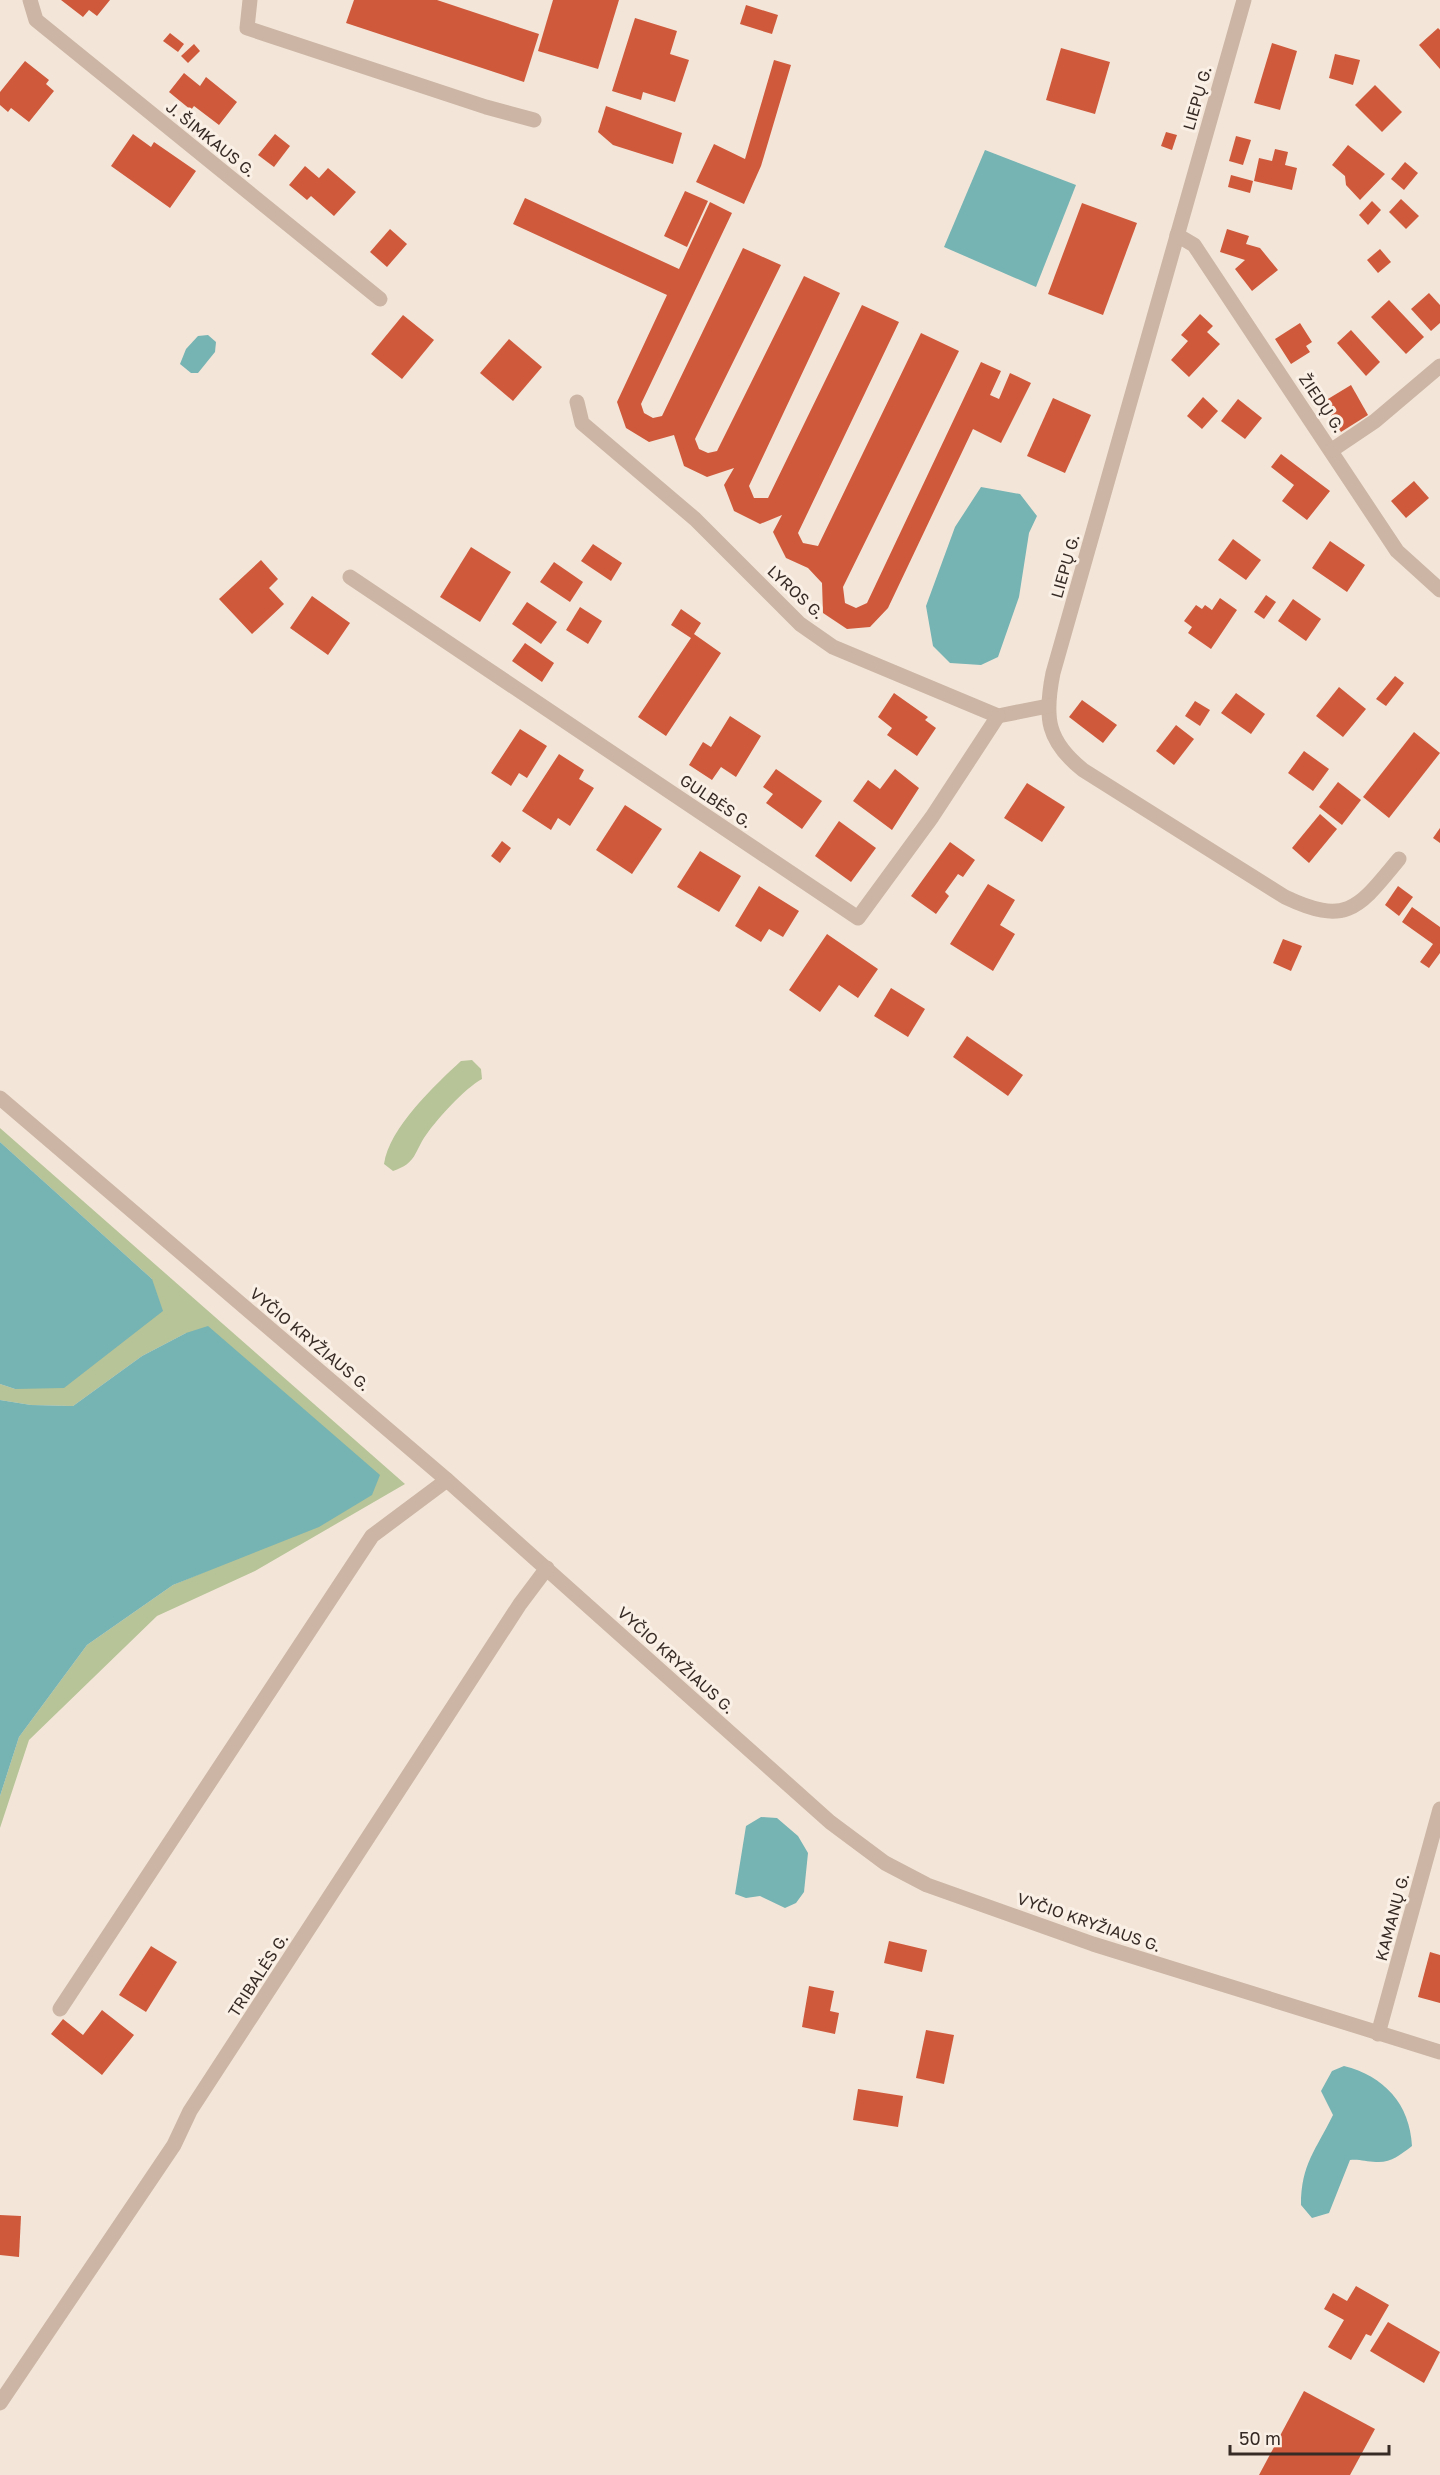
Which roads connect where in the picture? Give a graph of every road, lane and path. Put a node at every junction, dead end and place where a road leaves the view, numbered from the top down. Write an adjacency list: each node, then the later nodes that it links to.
1 (30, 0): 6 (street, J. ŠIMKAUS G.)
2 (250, 0): 4 (street)
3 (1244, 0): 5 (street, LIEPŲ G.)
4 (534, 120)
5 (1177, 235): 9 (street, ŽIEDŲ G.); 12 (street, LIEPŲ G.)
6 (380, 299)
7 (1440, 366): 9 (street)
8 (576, 402): 13 (street, LYROS G.)
9 (1332, 450): 11 (street, ŽIEDŲ G.)
10 (350, 577): 13 (street, GULBĖS G.)
11 (1440, 590)
12 (1048, 706): 13 (street); 14 (street, LIEPŲ G.)
13 (998, 716)
14 (1399, 860)
15 (0, 1098): 16 (street, VYČIO KRYŽIAUS G.)
16 (447, 1480): 17 (street, VYČIO KRYŽIAUS G.); 19 (street)
17 (547, 1568): 20 (street, VYČIO KRYŽIAUS G.); 22 (street, TRIBALĖS G.)
18 (1440, 1809): 20 (street, KAMANŲ G.)
19 (60, 2009)
20 (1378, 2034): 21 (street, VYČIO KRYŽIAUS G.)
21 (1440, 2052)
22 (0, 2403)

